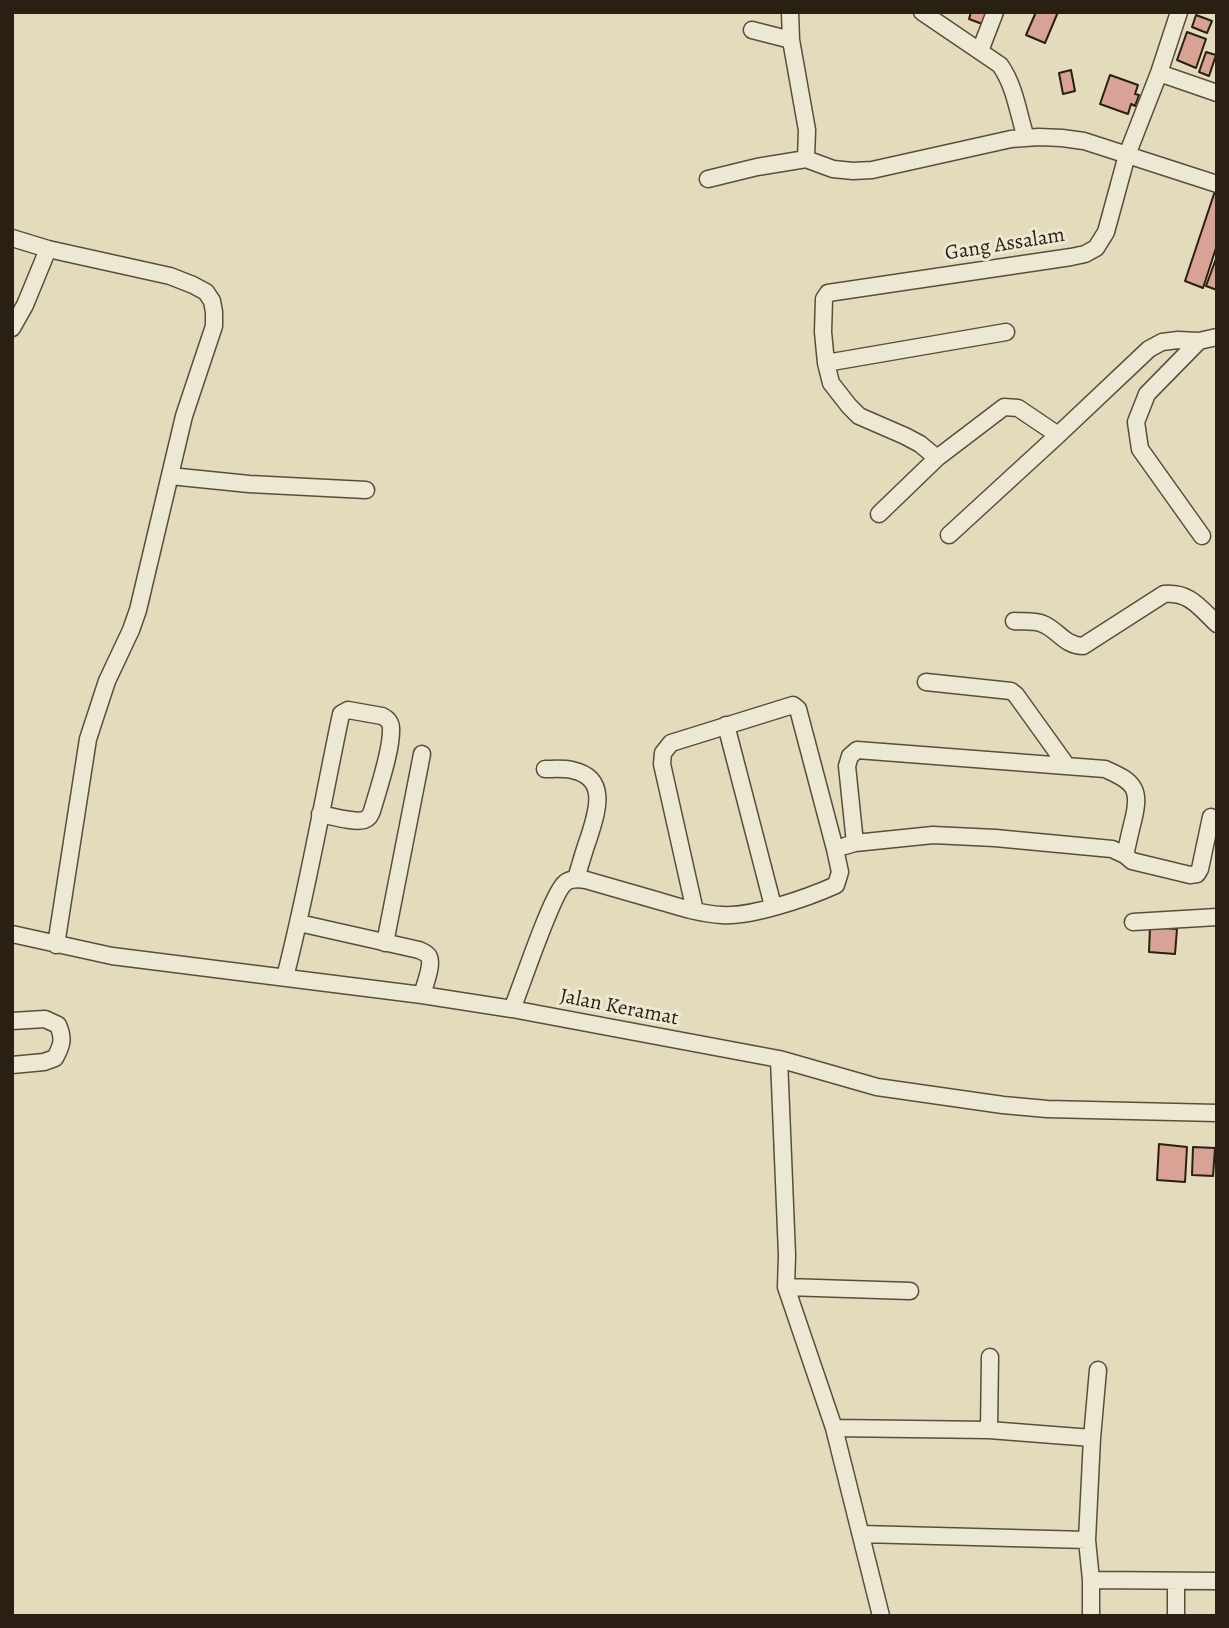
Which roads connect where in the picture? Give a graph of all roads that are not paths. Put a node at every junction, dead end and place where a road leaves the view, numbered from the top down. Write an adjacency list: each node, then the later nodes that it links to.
1 (790, 12): 7 (street)
2 (922, 12): 5 (street)
3 (995, 12): 8 (street)
4 (1179, 12): 9 (street, Gang Assalam)
5 (940, 18): 8 (street)
6 (752, 30): 7 (street)
7 (791, 40): 13 (street)
8 (980, 51): 11 (street)
9 (1159, 73): 10 (street); 12 (street, Gang Assalam)
10 (1217, 93)
11 (1026, 138): 12 (street); 13 (street)
12 (1127, 155): 15 (street); 22 (street, Gang Assalam)
13 (806, 159): 14 (street)
14 (708, 179)
15 (1217, 184)
16 (12, 238): 17 (street)
17 (48, 249): 18 (street); 25 (street)
18 (12, 328)
19 (1006, 332): 22 (street)
20 (1217, 337): 21 (street)
21 (1199, 341): 23 (street); 29 (street)
22 (826, 363): 24 (street)
23 (1058, 435): 24 (street); 28 (street)
24 (937, 458): 27 (street)
25 (170, 476): 26 (street); 50 (street)
26 (366, 490)
27 (879, 514)
28 (949, 535)
29 (1202, 536)
30 (1014, 621): 31 (street)
31 (1217, 624)
32 (926, 682): 35 (street)
33 (726, 725): 40 (street); 43 (street); 44 (street)
34 (422, 754): 49 (street)
35 (1067, 766): 39 (street); 41 (street)
36 (545, 769): 42 (street)
37 (320, 814): 37 (street); 47 (street)
38 (1211, 817): 41 (street)
39 (855, 843): 40 (street); 41 (street)
40 (835, 849): 43 (street)
41 (1125, 855)
42 (576, 879): 44 (street); 53 (street)
43 (773, 906): 44 (street)
44 (695, 911)
45 (1217, 917): 46 (street)
46 (1133, 922)
47 (299, 923): 49 (street); 51 (street)
48 (12, 934): 50 (street, Jalan Keramat)
49 (385, 943): 52 (street)
50 (56, 945): 51 (street, Jalan Keramat)
51 (285, 977): 52 (street, Jalan Keramat)
52 (422, 995): 53 (street, Jalan Keramat)
53 (513, 1009): 55 (street, Jalan Keramat)
54 (12, 1021): 56 (street)
55 (779, 1059): 57 (street, Jalan Keramat); 58 (street)
56 (12, 1065)
57 (1217, 1113)
58 (786, 1287): 59 (street); 62 (street)
59 (910, 1291)
60 (990, 1357): 63 (street)
61 (1098, 1370): 64 (street)
62 (834, 1428): 63 (street); 65 (street)
63 (989, 1430): 64 (street)
64 (1092, 1438): 66 (street)
65 (861, 1534): 66 (street); 70 (street)
66 (1087, 1540): 67 (street)
67 (1091, 1580): 68 (street); 71 (street)
68 (1176, 1581): 69 (street); 72 (street)
69 (1217, 1581)
70 (881, 1616)
71 (1091, 1616)
72 (1177, 1616)

